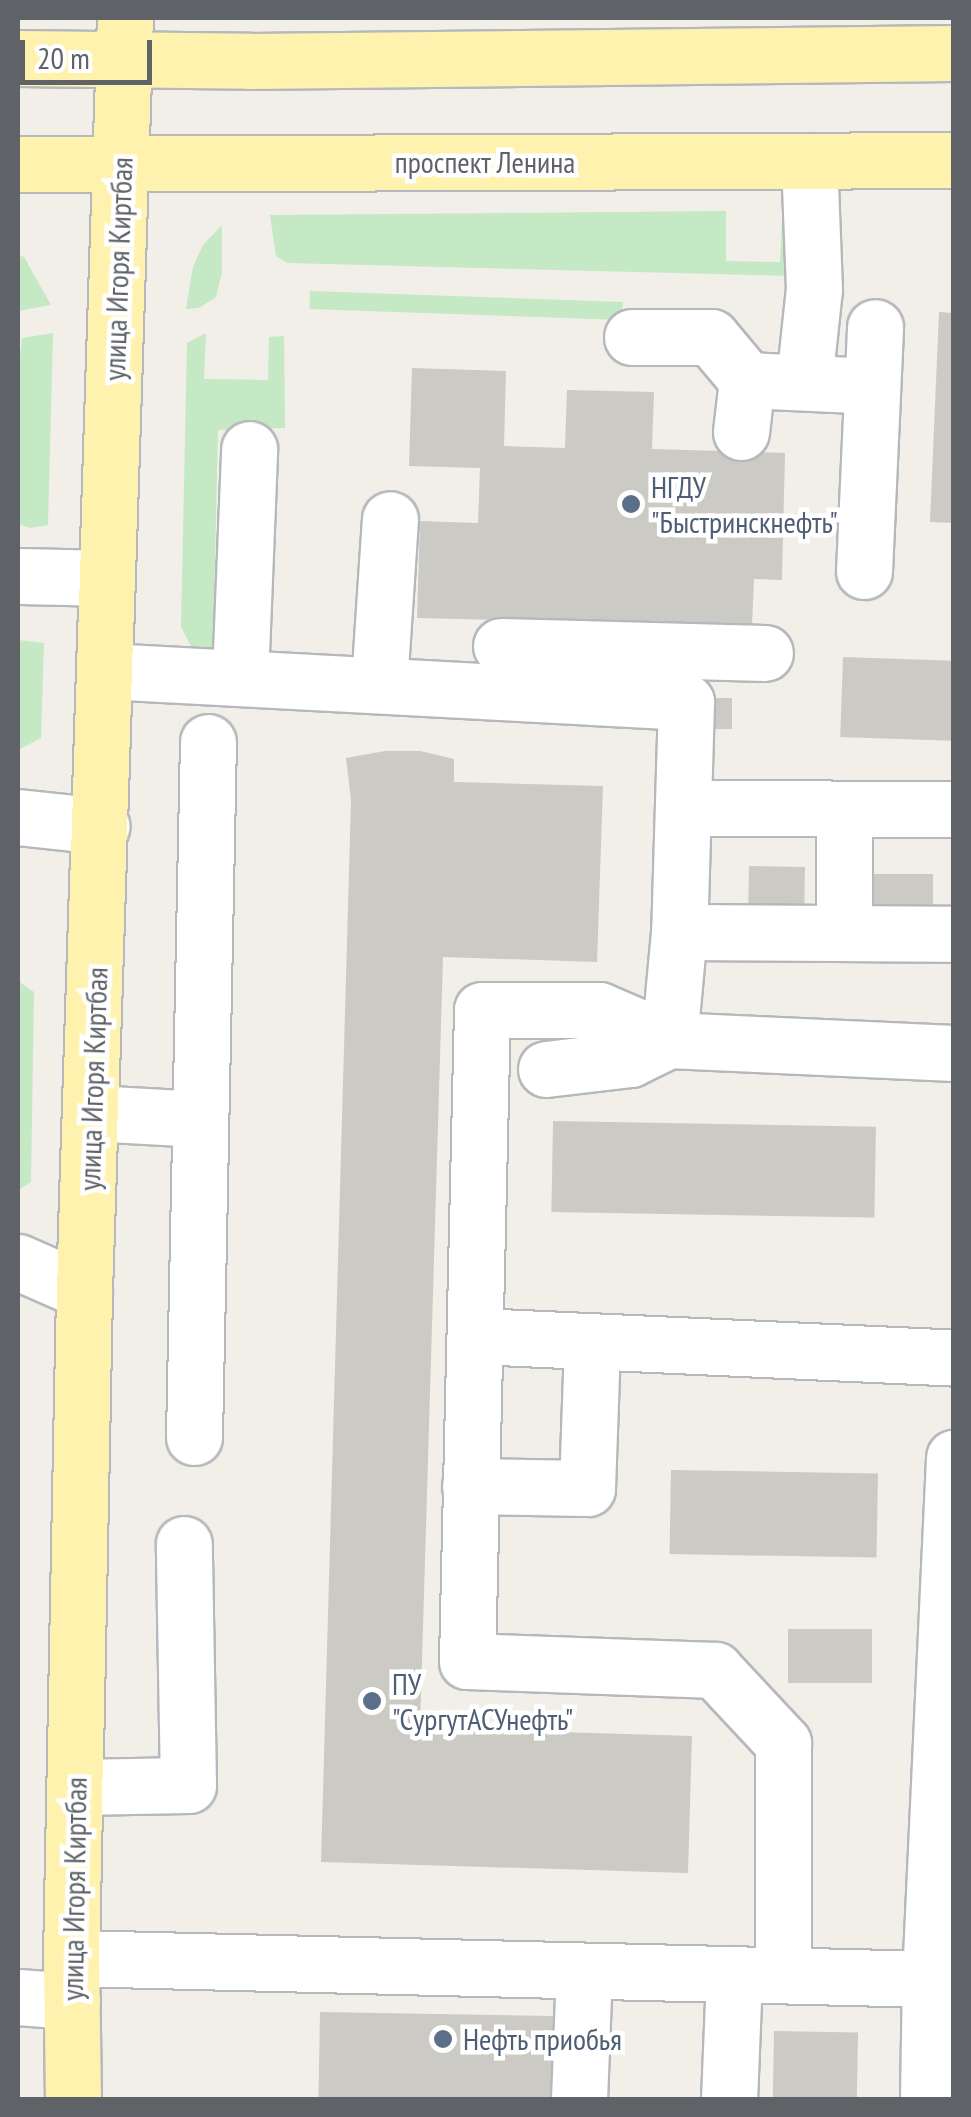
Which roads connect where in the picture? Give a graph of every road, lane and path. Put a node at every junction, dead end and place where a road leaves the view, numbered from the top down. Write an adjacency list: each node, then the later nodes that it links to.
1 (124, 38): 2 (main road); 3 (main road); 5 (main road, улица Игоря Киртбая)
2 (954, 53)
3 (18, 58)
4 (954, 160): 6 (main road, проспект Ленина)
5 (122, 161): 6 (main road, проспект Ленина); 7 (main road, проспект Ленина); 16 (main road, улица Игоря Киртбая)
6 (810, 161): 10 (lane)
7 (18, 164)
8 (876, 327): 11 (lane)
9 (632, 337): 10 (lane)
10 (804, 382): 11 (lane)
11 (872, 386): 14 (lane)
12 (249, 449): 20 (lane)
13 (390, 519): 21 (lane)
14 (864, 571)
15 (18, 576): 16 (lane)
16 (105, 578): 19 (main road, улица Игоря Киртбая)
17 (500, 652): 18 (lane); 21 (lane); 23 (lane)
18 (766, 652)
19 (106, 670): 20 (lane); 27 (main road, улица Игоря Киртбая)
20 (240, 678): 21 (lane)
21 (379, 684)
22 (208, 742): 35 (lane)
23 (684, 808): 24 (lane); 28 (lane)
24 (844, 809): 25 (lane); 29 (lane)
25 (954, 809)
26 (18, 818): 27 (lane)
27 (102, 826): 34 (main road, улица Игоря Киртбая)
28 (678, 932): 29 (lane); 31 (lane)
29 (844, 932): 30 (lane)
30 (954, 934)
31 (668, 1040): 32 (lane); 33 (lane); 38 (lane)
32 (954, 1053)
33 (546, 1068)
34 (92, 1113): 35 (lane); 37 (main road, улица Игоря Киртбая)
35 (200, 1118): 41 (lane)
36 (18, 1262): 37 (lane)
37 (84, 1291): 45 (main road, улица Игоря Киртбая)
38 (477, 1336): 39 (lane); 43 (lane)
39 (592, 1342): 40 (lane); 43 (lane)
40 (954, 1358)
41 (194, 1437)
42 (954, 1458): 48 (lane)
43 (470, 1486): 47 (lane)
44 (184, 1544): 45 (lane)
45 (76, 1787): 49 (main road, улица Игоря Киртбая)
46 (584, 1970): 47 (lane); 49 (lane); 53 (lane)
47 (758, 1974): 48 (lane); 54 (lane)
48 (930, 1979): 51 (lane)
49 (72, 1980): 50 (lane); 52 (main road, улица Игоря Киртбая)
50 (18, 1998)
51 (937, 2088)
52 (73, 2100)
53 (579, 2100)
54 (730, 2100)

